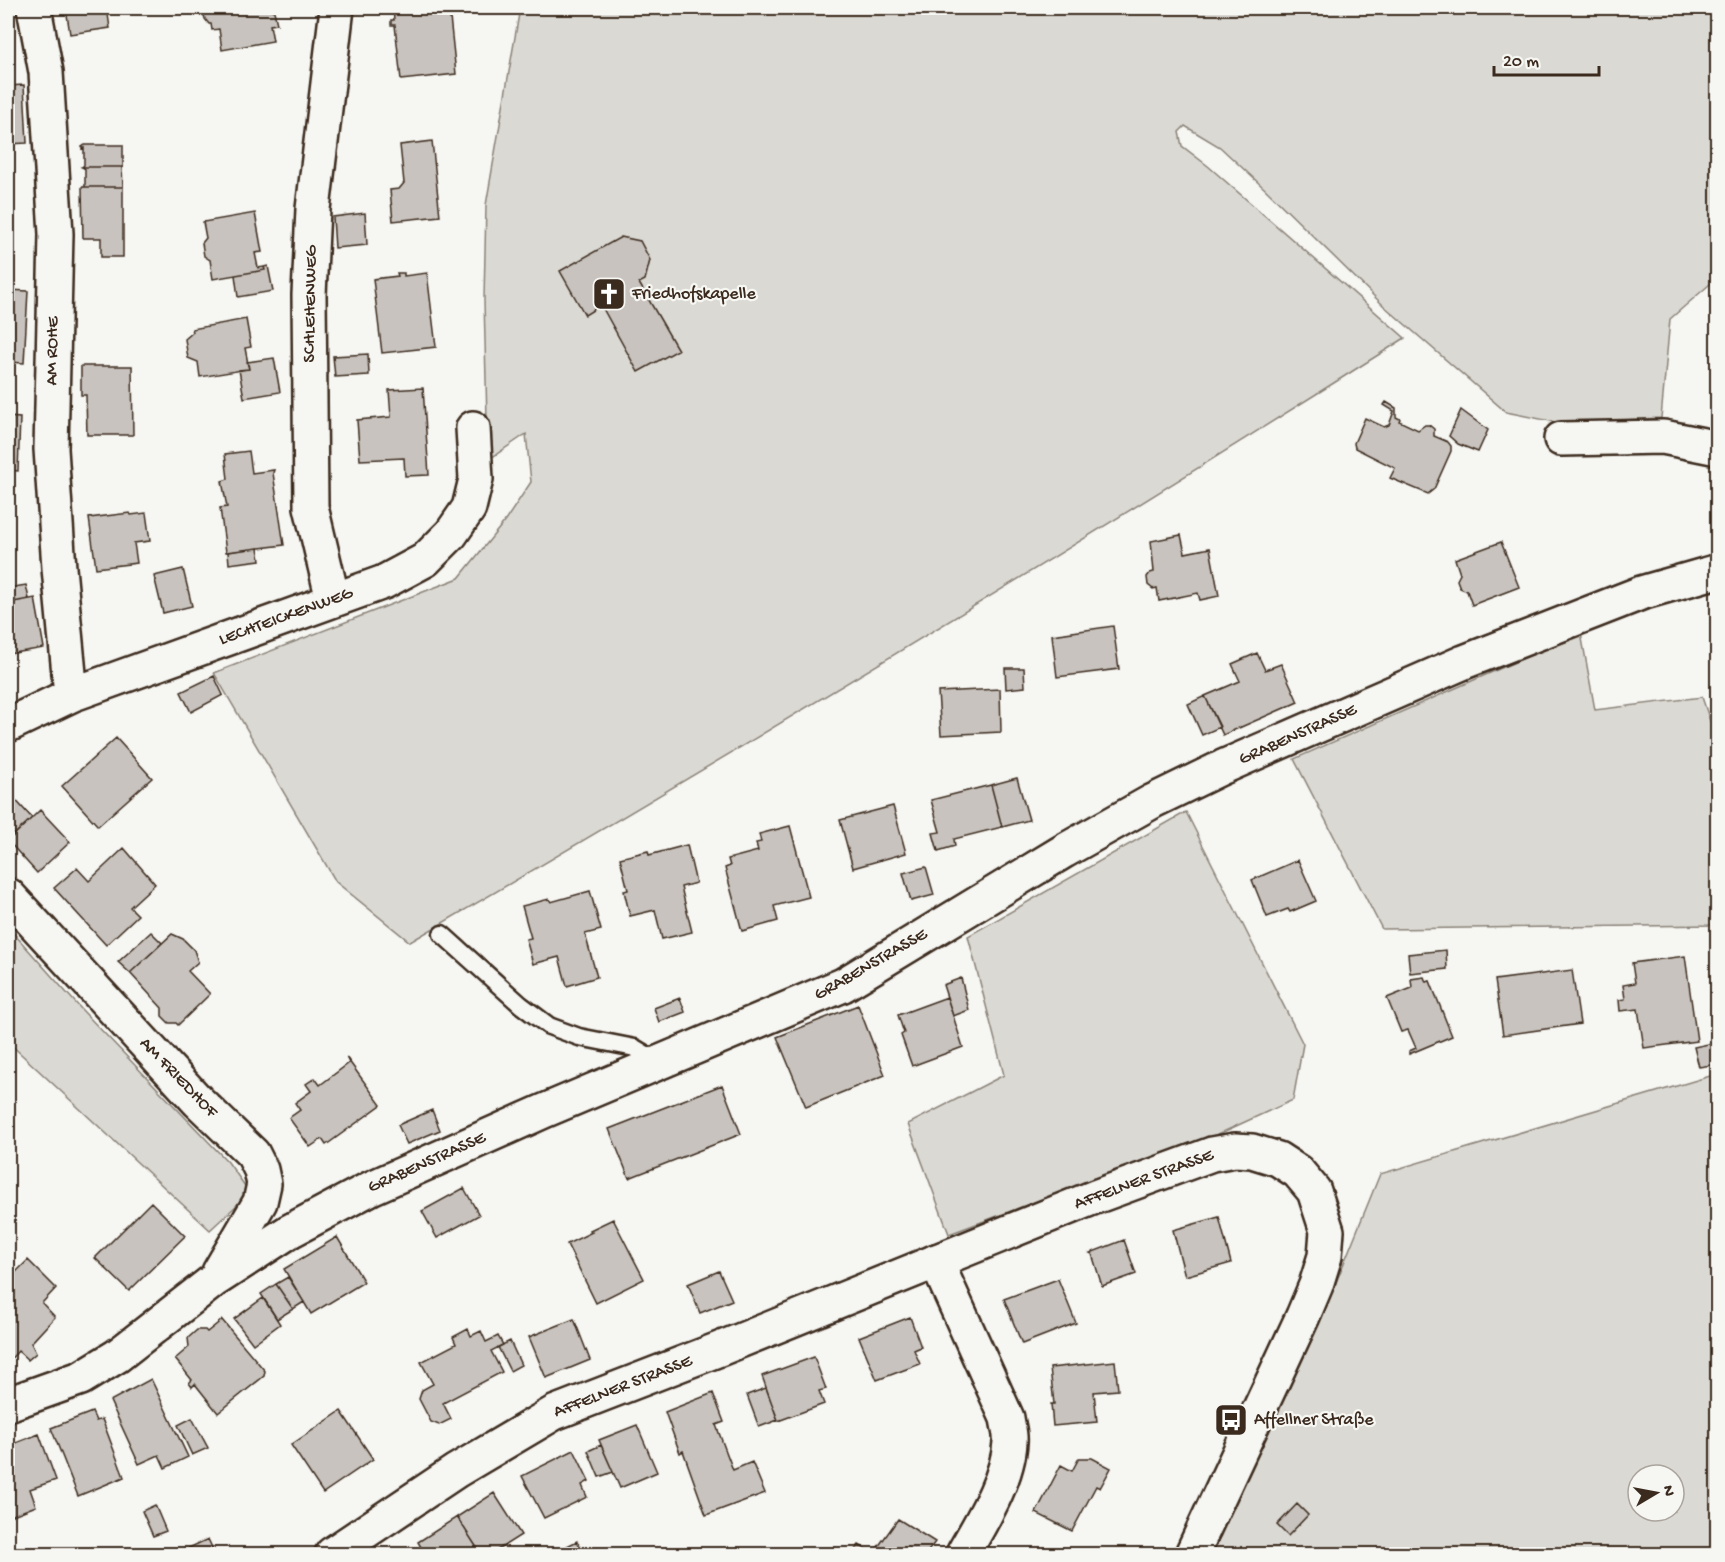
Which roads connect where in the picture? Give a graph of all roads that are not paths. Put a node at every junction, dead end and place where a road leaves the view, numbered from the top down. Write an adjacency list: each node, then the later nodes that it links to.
1 (34, 8): 8 (street, AM ROHE)
2 (337, 8): 7 (street, SCHLEHENWEG)
3 (473, 428): 7 (street, LECHTEICKENWEG)
4 (1561, 439): 5 (street)
5 (1718, 448)
6 (1718, 571): 12 (street, GRABENSTRASSE)
7 (333, 600): 8 (street, LECHTEICKENWEG)
8 (71, 695): 9 (street, LECHTEICKENWEG)
9 (8, 725)
10 (8, 895): 14 (street, AM FRIEDHOF)
11 (442, 934): 12 (lane)
12 (660, 1063): 14 (street, GRABENSTRASSE)
13 (936, 1261): 16 (street, AFFELNER STRASSE); 17 (street); 18 (street, AFFELNER STRASSE)
14 (213, 1281): 15 (street, GRABENSTRASSE)
15 (8, 1404)
16 (332, 1554)
17 (963, 1554)
18 (1192, 1554)

